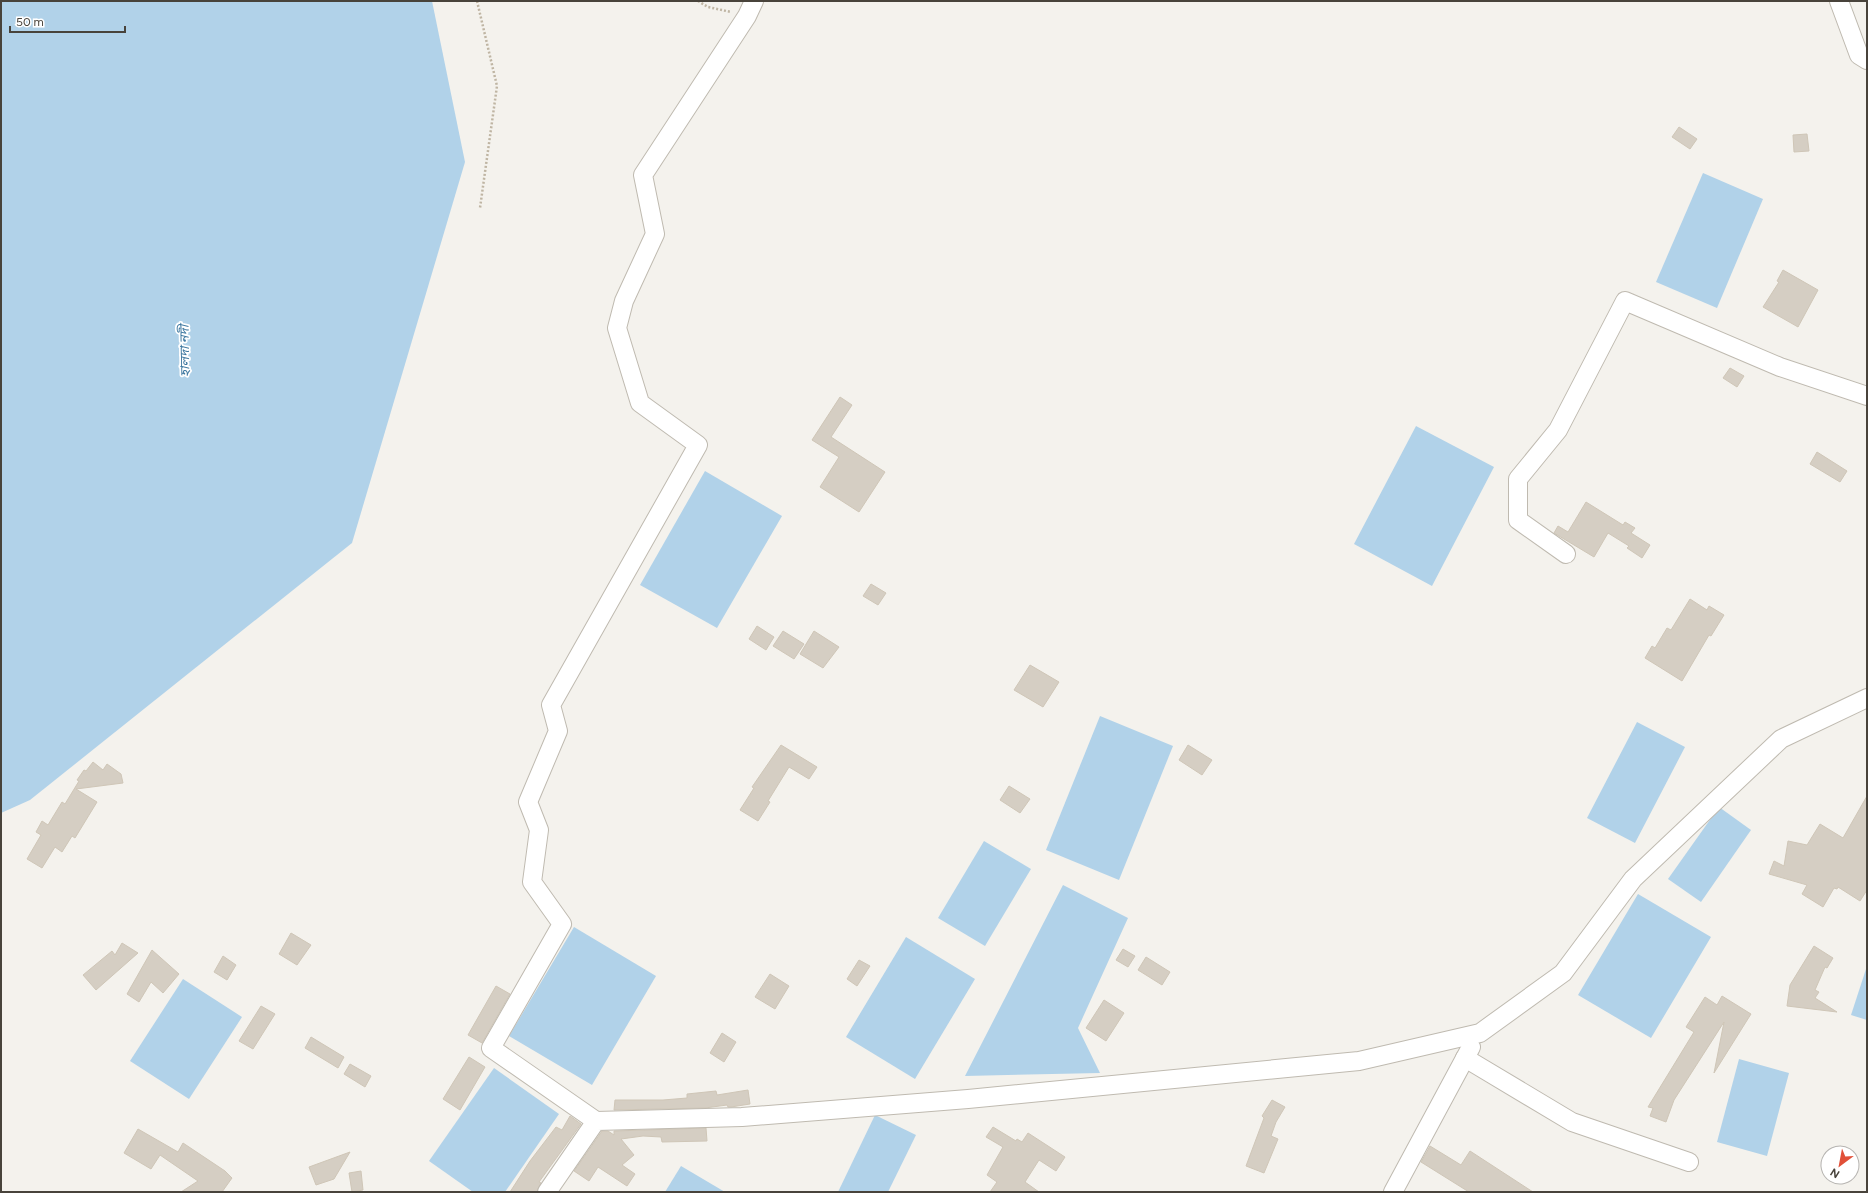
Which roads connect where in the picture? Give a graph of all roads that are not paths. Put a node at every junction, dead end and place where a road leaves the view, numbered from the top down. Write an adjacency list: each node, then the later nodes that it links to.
1 (1839, 1): 3 (street)
2 (751, 8): 9 (street)
3 (1864, 55)
4 (1867, 396): 5 (street)
5 (1566, 554)
6 (1867, 698): 7 (street)
7 (1480, 1033): 8 (street); 9 (street)
8 (1465, 1058): 10 (street); 12 (street)
9 (596, 1121): 11 (street)
10 (1689, 1162)
11 (547, 1192)
12 (1392, 1192)

